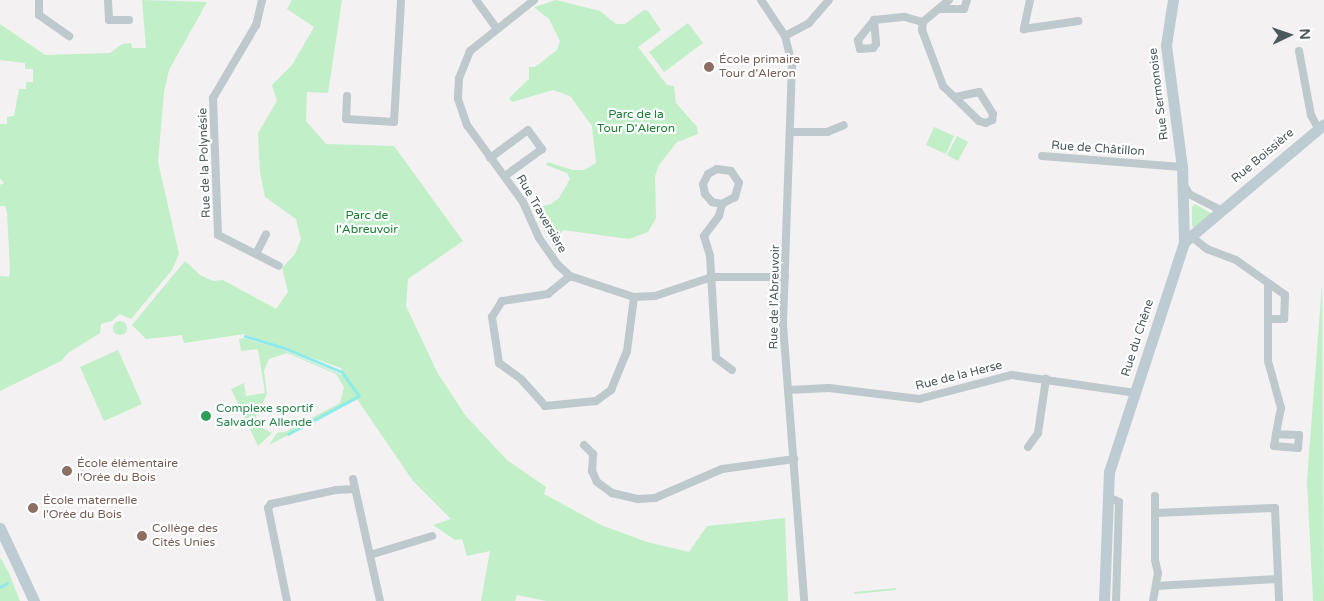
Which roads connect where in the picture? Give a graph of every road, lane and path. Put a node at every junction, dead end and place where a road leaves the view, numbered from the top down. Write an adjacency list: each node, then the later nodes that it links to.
1 (39, 0): 19 (street)
2 (108, 0): 14 (street)
3 (262, 0): 36 (street, Rue de la Polynésie)
4 (401, 0): 22 (street)
5 (476, 0): 18 (street)
6 (534, 0): 18 (street, Rue Traversière)
7 (761, 0): 20 (street, Rue de l'Abreuvoir)
8 (829, 0): 20 (street)
9 (949, 0): 13 (street)
10 (967, 0): 13 (street)
11 (1030, 0): 16 (street)
12 (1173, 0): 29 (street, Rue Sermonoise)
13 (941, 9): 17 (street)
14 (129, 20)
15 (874, 20): 17 (street)
16 (1078, 21)
17 (923, 22): 23 (street)
18 (497, 29): 28 (street, Rue Traversière)
19 (69, 36)
20 (785, 36): 26 (street, Rue de l'Abreuvoir)
21 (1299, 51): 25 (street)
22 (347, 96)
23 (956, 97): 23 (street)
24 (844, 125): 26 (street)
25 (1321, 126): 33 (street, Rue Boissière)
26 (790, 132): 40 (street, Rue de l'Abreuvoir)
27 (1042, 156): 29 (street, Rue de Châtillon)
28 (490, 158): 30 (street, Rue Traversière); 30 (street, Rue Traversière)
29 (1182, 167): 31 (street, Rue Sermonoise)
30 (505, 176): 38 (street, Rue Traversière)
31 (1184, 185): 33 (street); 35 (street, Rue du Chêne)
32 (722, 204): 32 (street); 39 (street)
33 (1220, 210): 35 (street, Rue Boissière)
34 (266, 234): 36 (street)
35 (1188, 240): 41 (street); 47 (street, Rue du Chêne)
36 (256, 254): 37 (street, Rue de la Polynésie)
37 (279, 266)
38 (570, 276): 42 (street, Rue Traversière); 42 (street)
39 (712, 277): 40 (street, Rue Traversière); 42 (street, Rue Traversière); 44 (street)
40 (785, 277): 46 (street, Rue de l'Abreuvoir)
41 (1268, 284): 43 (street); 43 (street)
42 (634, 297)
43 (1268, 319): 48 (street)
44 (732, 370)
45 (1046, 379): 46 (street, Rue de la Herse); 47 (street, Rue de la Herse); 50 (street)
46 (788, 390): 51 (street, Rue de l'Abreuvoir)
47 (1135, 393): 55 (street, Rue du Chêne)
48 (1276, 434)
49 (584, 445): 51 (street)
50 (1028, 447)
51 (794, 459): 65 (street, Rue de l'Abreuvoir)
52 (353, 478): 53 (street)
53 (356, 489): 59 (street); 63 (street)
54 (1155, 496): 56 (street)
55 (1108, 497): 66 (street, Rue du Chêne); 67 (street)
56 (1155, 512): 60 (street); 61 (street)
57 (0, 528): 62 (street)
58 (432, 536): 59 (street)
59 (370, 555): 64 (street)
60 (1278, 580): 61 (street); 69 (street)
61 (1156, 586): 68 (street)
62 (34, 601)
63 (288, 601)
64 (380, 601)
65 (804, 601)
66 (1104, 601)
67 (1116, 601)
68 (1153, 601)
69 (1279, 601)

